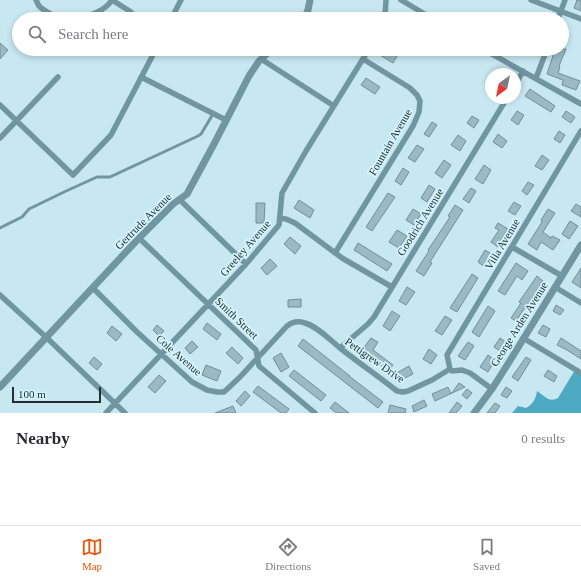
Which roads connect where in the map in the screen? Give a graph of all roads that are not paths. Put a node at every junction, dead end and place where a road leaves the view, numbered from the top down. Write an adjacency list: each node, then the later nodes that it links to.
1 (36, 0): 9 (street)
2 (112, 0): 10 (street); 11 (street)
3 (181, 0): 12 (street)
4 (310, 0): 13 (street)
5 (386, 0): 14 (street)
6 (401, 0): 15 (street)
7 (531, 0): 16 (street)
8 (565, 0): 16 (street)
9 (48, 12)
10 (97, 12)
11 (131, 12)
12 (175, 12)
13 (307, 12)
14 (386, 12)
15 (421, 12)
16 (561, 12)
17 (569, 15): 18 (street)
18 (581, 19)
19 (152, 56): 29 (street)
20 (264, 56): 24 (street, Gertrude Avenue)
21 (365, 56): 25 (street, Greeley Avenue)
22 (496, 56): 26 (street)
23 (544, 56): 30 (street)
24 (261, 59): 34 (street); 37 (street, Gertrude Avenue)
25 (363, 59): 34 (street, Greeley Avenue); 46 (street, Fountain Avenue)
26 (523, 71): 27 (street); 30 (street)
27 (521, 74)
28 (58, 77): 36 (street)
29 (141, 77): 35 (street); 36 (street)
30 (536, 78): 32 (street)
31 (503, 104): 49 (street, Goodrich Avenue)
32 (581, 104)
33 (0, 105): 36 (street)
34 (334, 106): 41 (street, Greeley Avenue)
35 (214, 114): 37 (street); 42 (lane)
36 (16, 120): 39 (street)
37 (226, 120): 40 (street, Gertrude Avenue)
38 (581, 132): 45 (street, Villa Avenue)
39 (0, 138)
40 (180, 200): 43 (street, Gertrude Avenue); 47 (street)
41 (280, 218): 46 (street); 47 (street, Greeley Avenue)
42 (0, 228)
43 (139, 238): 51 (street, Gertrude Avenue); 54 (street, Smith Street)
44 (581, 245): 48 (street, George Arden Avenue)
45 (512, 247): 48 (street); 60 (street, Villa Avenue)
46 (335, 253): 49 (street)
47 (246, 264): 54 (street, Greeley Avenue)
48 (562, 276): 50 (street, George Arden Avenue)
49 (392, 287): 57 (street, Goodrich Avenue)
50 (555, 287): 53 (street); 56 (street, George Arden Avenue)
51 (93, 288): 55 (street, Gertrude Avenue); 58 (street, Cole Avenue)
52 (0, 295): 55 (street)
53 (581, 303)
54 (208, 305): 58 (street, Greeley Avenue); 59 (street, Smith Street)
55 (47, 338): 62 (street, Gertrude Avenue); 64 (street)
56 (523, 338): 61 (street); 63 (street, George Arden Avenue)
57 (340, 348): 59 (street, Pettigrew Drive); 60 (street, Pettigrew Drive)
58 (162, 354): 59 (street, Cole Avenue); 64 (street, Greeley Avenue)
59 (258, 358): 65 (street, Smith Street)
60 (450, 369): 63 (street)
61 (581, 373)
62 (0, 387)
63 (492, 389): 68 (street, George Arden Avenue)
64 (115, 403): 66 (street, Greeley Avenue); 67 (street)
65 (311, 412)
66 (106, 413)
67 (125, 413)
68 (474, 413)

